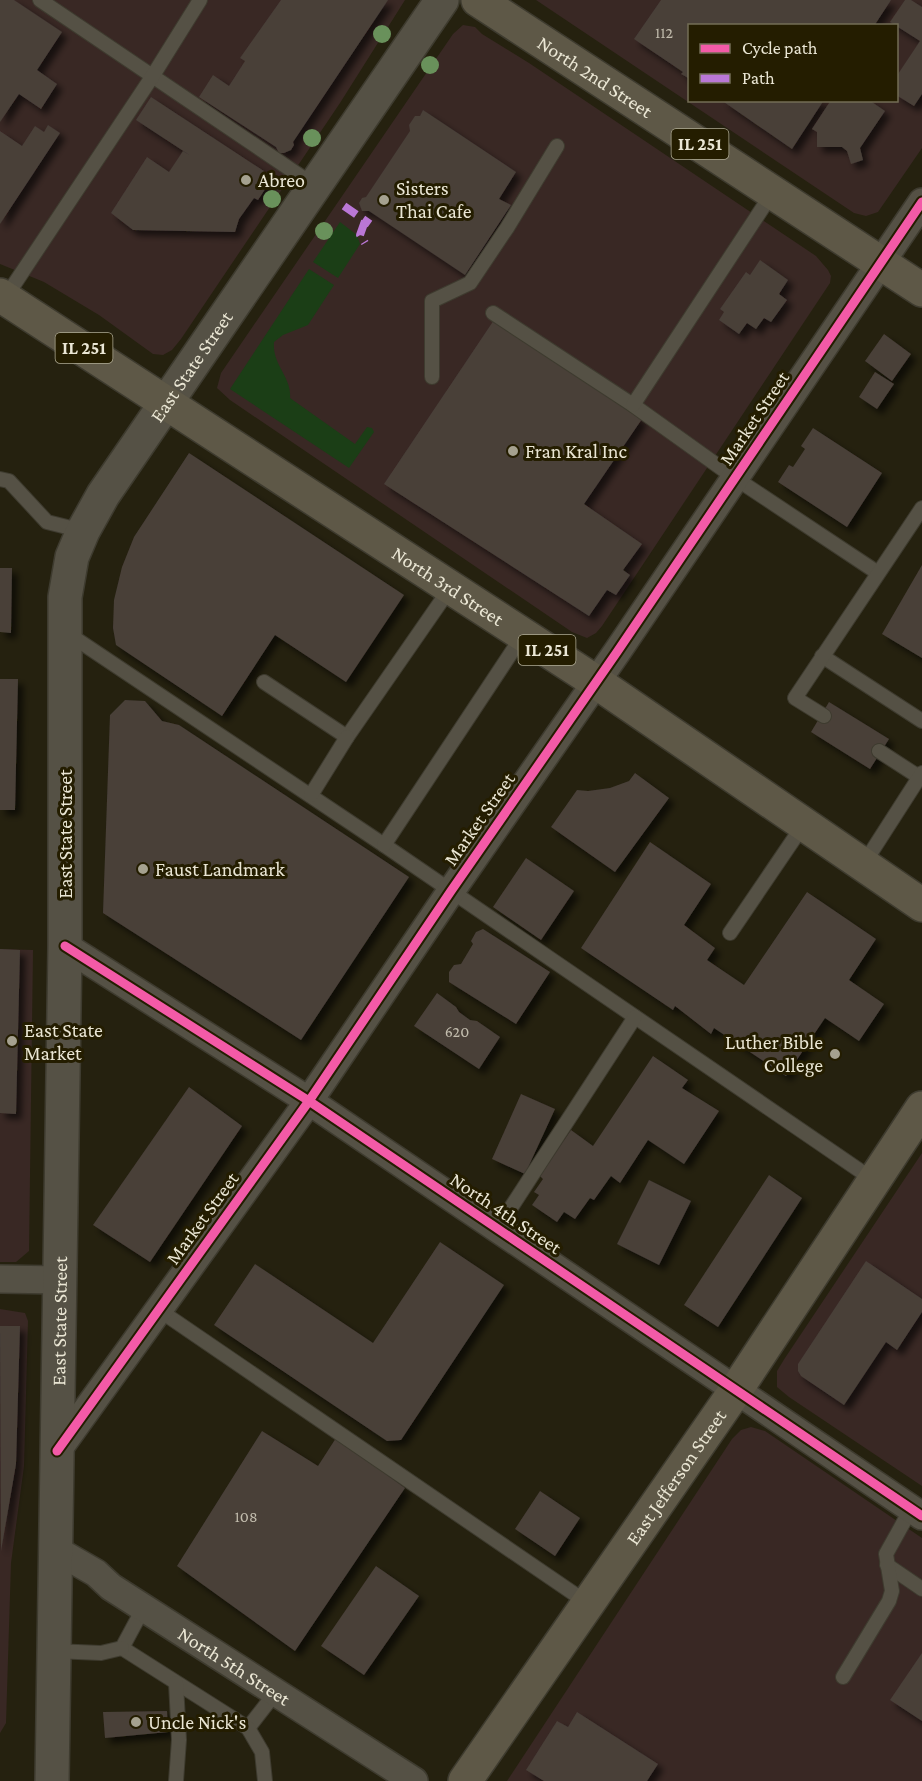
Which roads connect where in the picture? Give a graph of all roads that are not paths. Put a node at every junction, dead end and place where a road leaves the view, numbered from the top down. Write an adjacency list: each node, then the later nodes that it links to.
1 (40, 0): 5 (lane)
2 (200, 0): 5 (lane)
3 (442, 0): 7 (main road, East State Street)
4 (478, 0): 8 (main road, North 2nd Street / IL 251)
5 (152, 77): 7 (lane); 12 (lane)
6 (557, 146): 14 (lane)
7 (315, 186): 15 (main road, East State Street)
8 (773, 192): 10 (main road, North 2nd Street / IL 251); 16 (lane)
9 (922, 202): 10 (street, Market Street)
10 (882, 263): 11 (main road, North 2nd Street / IL 251); 17 (street, Market Street)
11 (922, 290)
12 (2, 296): 15 (main road, North 3rd Street / IL 251)
13 (493, 313): 16 (lane)
14 (432, 377)
15 (168, 402): 20 (main road, East State Street); 22 (main road, North 3rd Street / IL 251)
16 (633, 405): 17 (lane)
17 (735, 478): 21 (lane); 27 (street, Market Street)
18 (0, 479): 20 (lane)
19 (922, 508): 21 (lane)
20 (83, 531): 23 (main road, East State Street)
21 (878, 573): 25 (lane)
22 (451, 587): 24 (main road, North 3rd Street / IL 251); 30 (lane)
23 (65, 631): 33 (lane); 40 (main road, East State Street)
24 (524, 635): 27 (main road, North 3rd Street / IL 251); 35 (lane)
25 (822, 656): 28 (lane); 29 (lane)
26 (264, 682): 30 (lane)
27 (597, 682): 34 (main road, North 3rd Street / IL 251); 37 (street, Market Street)
28 (824, 716)
29 (922, 721)
30 (347, 737): 33 (lane)
31 (879, 751): 32 (lane)
32 (921, 775): 36 (lane)
33 (311, 795): 35 (lane)
34 (804, 824): 36 (main road, North 3rd Street / IL 251); 39 (lane)
35 (384, 845): 37 (lane)
36 (863, 865): 38 (main road, North 3rd Street / IL 251)
37 (451, 891): 41 (lane); 42 (street, Market Street)
38 (922, 905)
39 (730, 933)
40 (65, 946): 42 (street, North 4th Street); 47 (main road, East State Street)
41 (635, 1017): 44 (lane); 45 (lane)
42 (309, 1101): 45 (street, North 4th Street); 48 (street, Market Street)
43 (922, 1108): 44 (main road, East Jefferson Street)
44 (875, 1180): 49 (main road, East Jefferson Street)
45 (497, 1229): 49 (street, North 4th Street)
46 (0, 1279): 47 (street)
47 (59, 1280): 50 (main road, East State Street)
48 (159, 1310): 50 (street, Market Street); 55 (lane)
49 (736, 1390): 51 (street, North 4th Street); 55 (main road, East Jefferson Street)
50 (57, 1450): 52 (main road, East State Street)
51 (917, 1513): 53 (lane)
52 (56, 1550): 56 (street, North 5th Street); 58 (main road, East State Street)
53 (887, 1565): 54 (lane); 59 (lane)
54 (922, 1589)
55 (589, 1604): 67 (main road, East Jefferson Street)
56 (144, 1607): 57 (lane); 61 (street, North 5th Street)
57 (122, 1648): 58 (lane); 60 (lane)
58 (54, 1651): 63 (main road, East State Street)
59 (843, 1677)
60 (176, 1683): 62 (lane); 64 (lane)
61 (276, 1692): 62 (lane); 66 (street, North 5th Street)
62 (248, 1728): 65 (lane)
63 (52, 1781)
64 (176, 1781)
65 (265, 1781)
66 (414, 1781)
67 (465, 1781)

